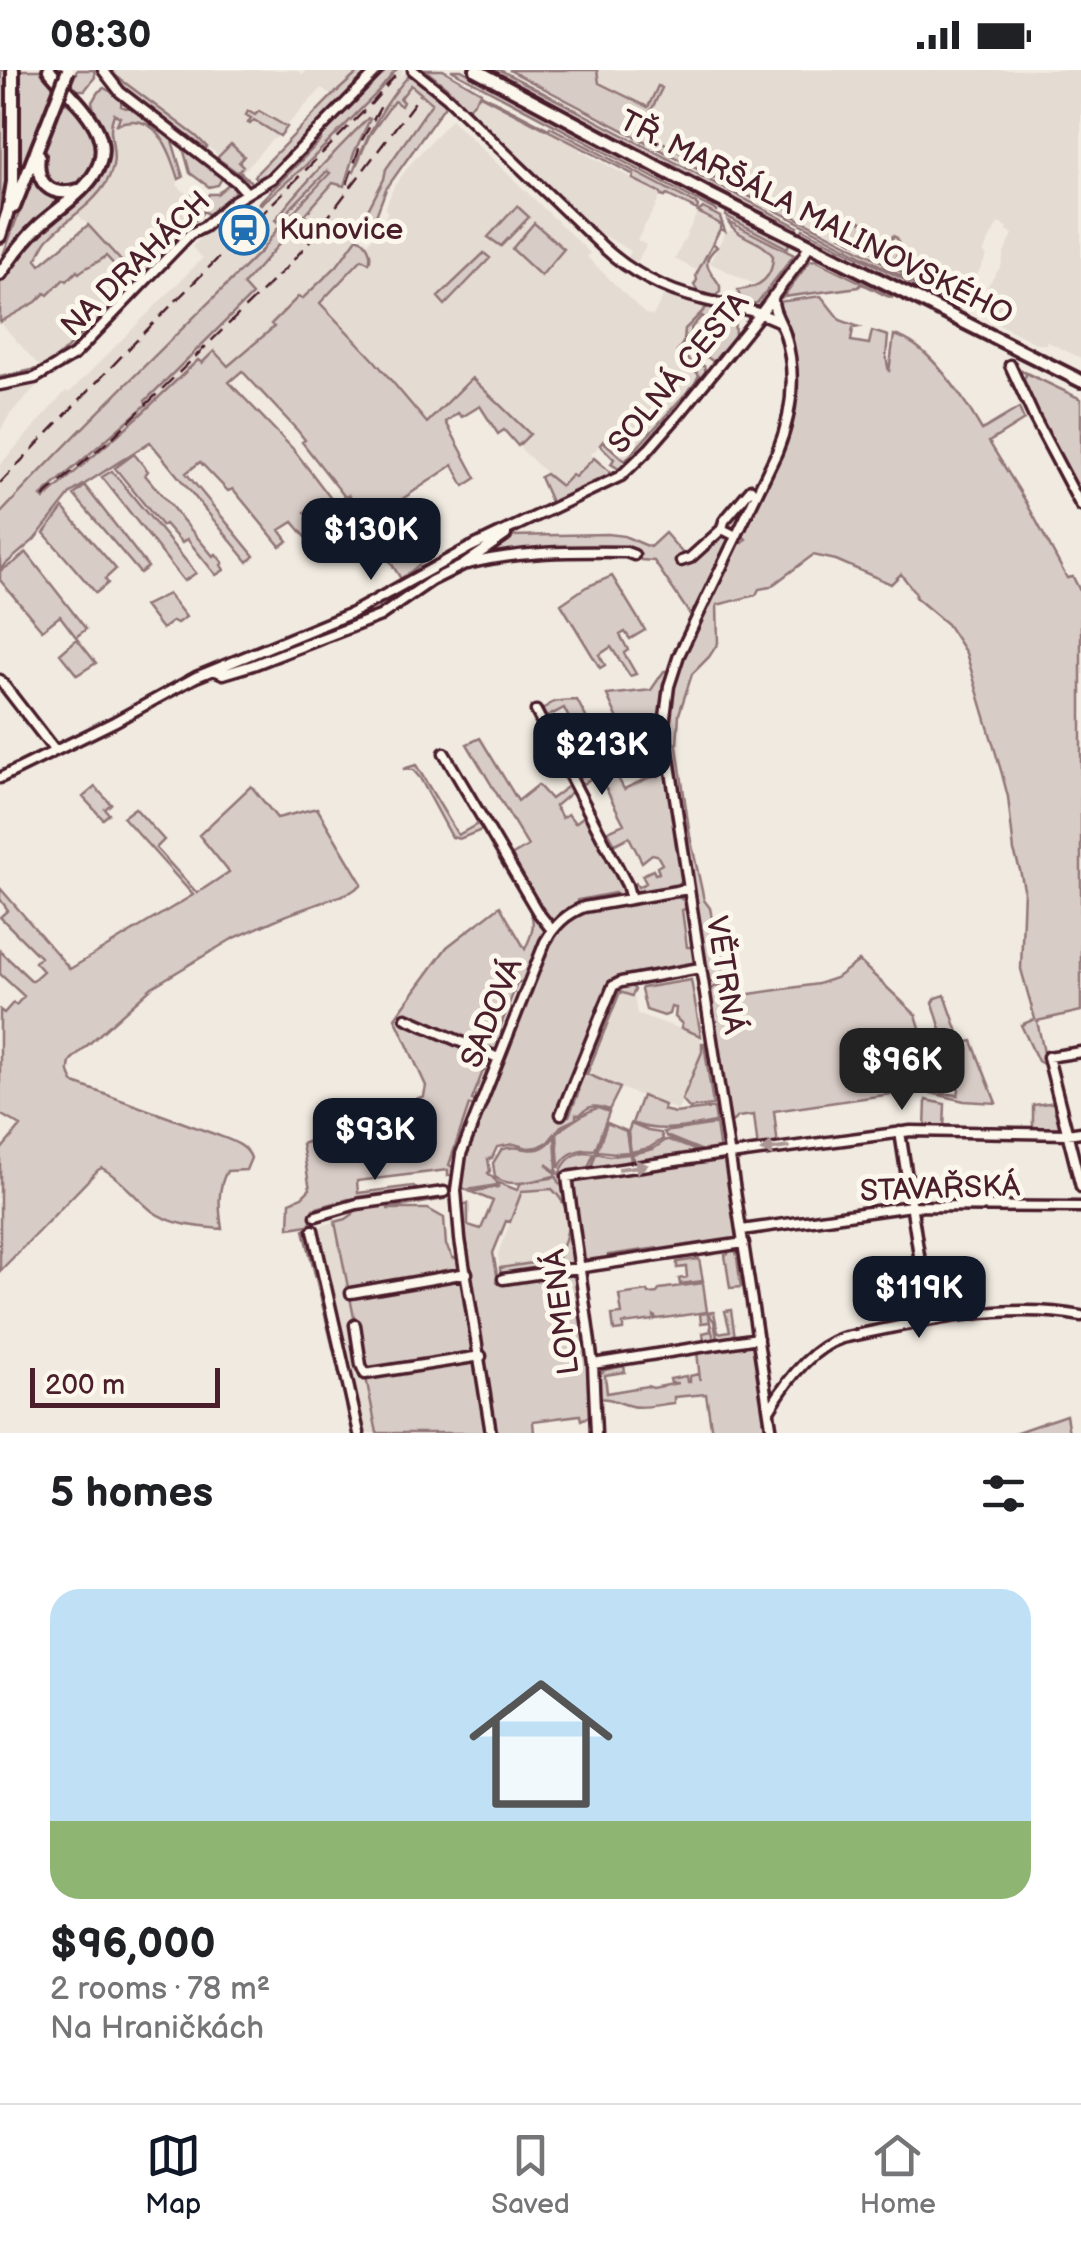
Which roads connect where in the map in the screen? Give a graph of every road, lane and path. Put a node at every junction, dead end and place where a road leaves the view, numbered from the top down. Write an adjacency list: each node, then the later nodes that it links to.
1 (13, 70): 11 (main road)
2 (49, 70): 9 (main road)
3 (68, 70): 8 (main road, bridge)
4 (102, 70): 10 (street, NA DRAHÁCH)
5 (378, 70): 10 (street, NA DRAHÁCH)
6 (413, 70): 15 (street)
7 (476, 70): 12 (main road, TŘ. MARŠÁLA MALINOVSKÉHO)
8 (47, 124): 9 (main road); 11 (main road)
9 (84, 188): 13 (main road)
10 (247, 193): 21 (street, NA DRAHÁCH)
11 (0, 239)
12 (809, 245): 14 (street, SOLNÁ CESTA); 20 (main road, TŘ. MARŠÁLA MALINOVSKÉHO)
13 (0, 274)
14 (773, 296): 16 (street, SOLNÁ CESTA); 17 (street, VĚTRNÁ)
15 (738, 308): 16 (street); 18 (street)
16 (761, 313): 17 (street); 18 (street, SOLNÁ CESTA)
17 (778, 321): 26 (street, VĚTRNÁ)
18 (749, 328): 25 (street, SOLNÁ CESTA)
19 (1010, 365): 23 (street)
20 (1081, 381)
21 (0, 385)
22 (751, 489): 24 (street)
23 (1081, 506)
24 (722, 529): 26 (street); 28 (street)
25 (506, 531): 29 (street, SOLNÁ CESTA); 30 (street, SOLNÁ CESTA)
26 (736, 536): 36 (street, VĚTRNÁ)
27 (634, 555): 29 (street)
28 (681, 561)
29 (463, 565): 30 (street, SOLNÁ CESTA)
30 (214, 670): 33 (street, SOLNÁ CESTA)
31 (0, 680): 33 (street)
32 (536, 711): 37 (street)
33 (55, 751): 35 (street, SOLNÁ CESTA)
34 (444, 752): 38 (street)
35 (0, 778)
36 (688, 890): 37 (street, SADOVÁ); 39 (street, VĚTRNÁ)
37 (631, 899): 38 (street, SADOVÁ)
38 (552, 930): 42 (street, SADOVÁ)
39 (700, 968): 43 (street); 47 (street, VĚTRNÁ)
40 (406, 1018): 42 (street)
41 (1081, 1052): 46 (street)
42 (498, 1058): 57 (street, SADOVÁ)
43 (560, 1114)
44 (900, 1132): 46 (street, LOMENÁ); 47 (street, LOMENÁ, one-way to 47); 50 (street)
45 (1081, 1132): 46 (street, LOMENÁ)
46 (1067, 1134): 48 (street)
47 (730, 1154): 54 (street, VĚTRNÁ); 56 (street, LOMENÁ, one-way to 47)
48 (1081, 1186)
49 (444, 1192): 52 (street)
50 (911, 1206): 51 (street, STAVAŘSKÁ); 54 (street, STAVAŘSKÁ); 61 (street)
51 (1081, 1207)
52 (316, 1216)
53 (312, 1230): 69 (street)
54 (742, 1230): 55 (street, VĚTRNÁ)
55 (744, 1244): 56 (street); 63 (street, VĚTRNÁ)
56 (580, 1268): 58 (street); 65 (street, LOMENÁ)
57 (466, 1273): 59 (street); 64 (street, SADOVÁ)
58 (503, 1279)
59 (351, 1293)
60 (1080, 1315): 61 (street)
61 (930, 1320): 67 (street)
62 (355, 1325): 64 (street)
63 (758, 1338): 65 (street); 66 (street, VĚTRNÁ)
64 (481, 1356): 70 (street, SADOVÁ)
65 (593, 1364): 71 (street, LOMENÁ)
66 (766, 1386): 67 (street); 68 (street, VĚTRNÁ)
67 (783, 1389): 68 (street)
68 (770, 1409): 72 (street, VĚTRNÁ)
69 (359, 1433)
70 (492, 1433)
71 (596, 1433)
72 (772, 1433)

